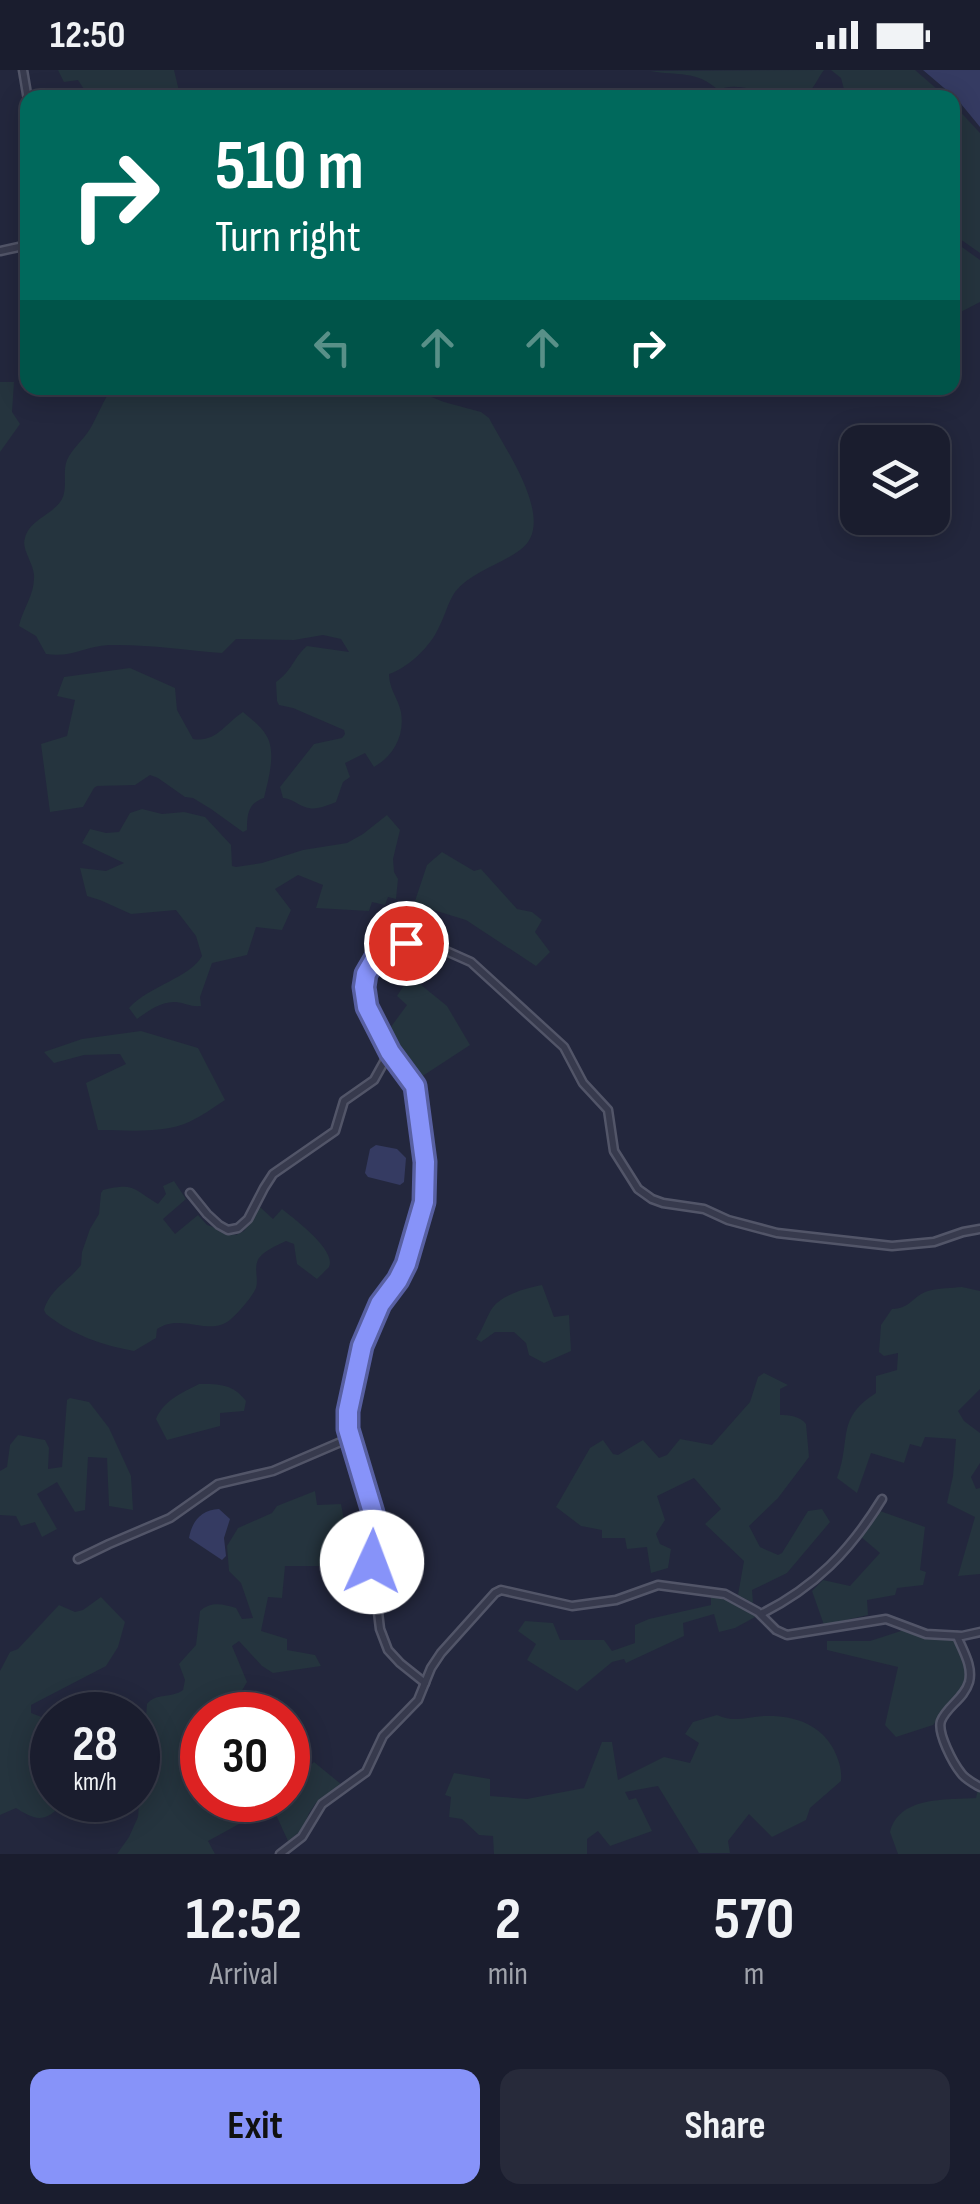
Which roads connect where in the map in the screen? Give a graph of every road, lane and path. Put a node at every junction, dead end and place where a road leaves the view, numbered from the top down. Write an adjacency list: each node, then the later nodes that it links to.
1 (390, 1052): 2 (street); 3 (street); 4 (street)
2 (190, 1192)
3 (980, 1229)
4 (350, 1438): 6 (street); 10 (street)
5 (882, 1499): 7 (street)
6 (78, 1560)
7 (761, 1614): 9 (street); 10 (street)
8 (980, 1632): 9 (street)
9 (957, 1636): 11 (street)
10 (426, 1683): 12 (street)
11 (980, 1786)
12 (280, 1854)

